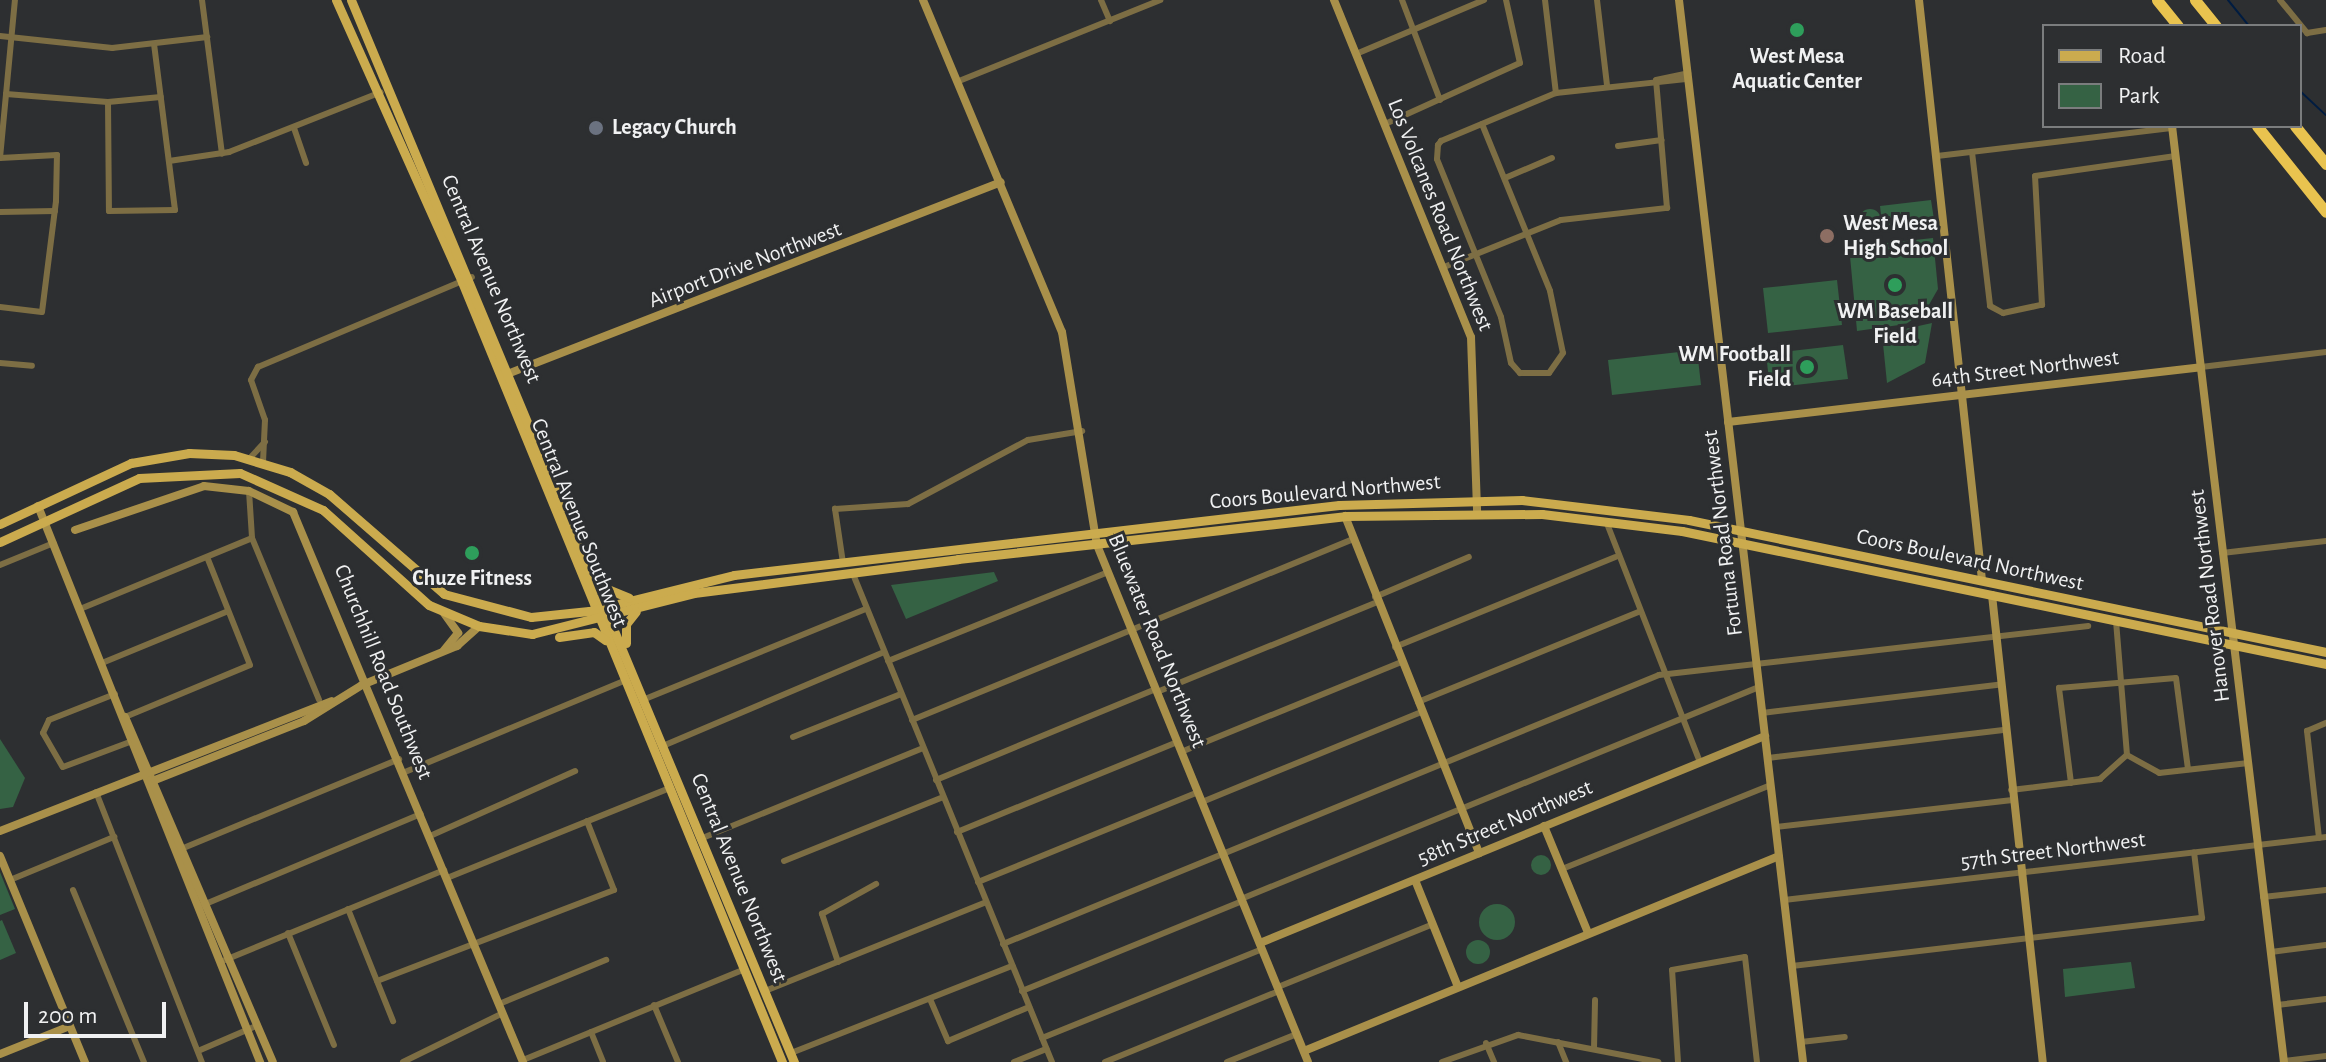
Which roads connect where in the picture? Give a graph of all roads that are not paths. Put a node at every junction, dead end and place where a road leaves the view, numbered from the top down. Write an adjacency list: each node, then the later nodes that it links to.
1 (15, 0): 28 (street)
2 (202, 0): 27 (street)
3 (336, 0): 38 (main road, Central Avenue Southwest)
4 (351, 0): 35 (main road, Central Avenue Northwest)
5 (923, 0): 33 (street, Bluewater Road Northwest)
6 (1101, 0): 19 (street)
7 (1160, 0): 19 (street)
8 (1334, 0): 30 (street, Los Volcanes Road Northwest)
9 (1402, 0): 24 (street)
10 (1484, 0): 24 (street)
11 (1506, 0): 40 (street)
12 (1545, 0): 36 (street)
13 (1597, 0): 34 (street)
14 (1679, 0): 31 (street, Fortuna Road Northwest)
15 (1919, 0): 53 (street)
16 (2157, 0): 20 (highway)
17 (2195, 0): 21 (highway)
18 (2280, 0): 22 (street)
19 (1110, 21): 33 (street)
20 (2176, 24)
21 (2214, 24)
22 (2300, 24)
23 (2302, 27): 25 (street)
24 (1415, 29): 30 (street); 40 (street)
25 (2326, 30)
26 (0, 36): 28 (street)
27 (207, 37): 29 (street); 52 (street)
28 (11, 39): 29 (street); 37 (street)
29 (154, 44): 39 (street)
30 (1356, 54): 42 (street, Los Volcanes Road Northwest)
31 (1688, 76): 32 (street); 79 (street, Fortuna Road Northwest)
32 (1656, 80): 34 (street); 49 (street)
33 (959, 81): 61 (street, Bluewater Road Northwest)
34 (1607, 85): 36 (street)
35 (388, 89): 38 (street); 68 (main road, Central Avenue Northwest)
36 (1556, 93): 43 (street)
37 (6, 94): 41 (street); 55 (street)
38 (376, 94): 44 (street); 68 (main road, Central Avenue Southwest)
39 (161, 97): 41 (street); 57 (street)
40 (1440, 100): 42 (street)
41 (108, 102): 57 (street)
42 (1385, 124): 67 (street, Los Volcanes Road Northwest)
43 (1482, 124): 60 (street); 66 (street)
44 (294, 128): 52 (street); 58 (street)
45 (2164, 128): 51 (street)
46 (2172, 128): 54 (street, Hanover Road Northwest)
47 (2259, 128): 64 (highway)
48 (2297, 128): 59 (highway)
49 (1662, 140): 50 (street); 65 (street)
50 (1618, 146)
51 (1972, 152): 53 (street); 54 (street)
52 (222, 154): 57 (street)
53 (1937, 156): 78 (street)
54 (2176, 156): 75 (street, Hanover Road Northwest)
55 (0, 158): 62 (street)
56 (1552, 158): 60 (street)
57 (169, 161)
58 (306, 163)
59 (2326, 164)
60 (1505, 178): 65 (street)
61 (1001, 182): 76 (street, Airport Drive Northwest); 80 (street, Bluewater Road Northwest)
62 (55, 211): 63 (street); 69 (street)
63 (0, 212)
64 (2326, 212)
65 (1527, 234): 66 (street); 66 (street)
66 (1476, 255): 67 (street)
67 (1444, 267): 86 (street, Los Volcanes Road Northwest)
68 (467, 280): 70 (main road, Central Avenue Northwest); 71 (main road, Central Avenue Southwest); 81 (street)
69 (0, 307)
70 (494, 329): 71 (main road); 76 (main road, Central Avenue Northwest)
71 (483, 333): 77 (main road, Central Avenue Southwest)
72 (2326, 352): 75 (street, 64th Street Northwest)
73 (0, 363): 74 (street)
74 (32, 366)
75 (2201, 367): 78 (street, 64th Street Northwest); 109 (street, Hanover Road Northwest)
76 (512, 373): 77 (street, Airport Drive Northwest); 122 (main road, Central Avenue Northwest)
77 (501, 376): 131 (main road, Central Avenue Southwest)
78 (1963, 394): 79 (street, 64th Street Northwest); 119 (street)
79 (1728, 422): 100 (street, Fortuna Road Northwest)
80 (1082, 431): 101 (street, Bluewater Road Northwest); 114 (street)
81 (267, 439): 82 (street); 83 (street)
82 (250, 458): 83 (main road, Coors Boulevard Northwest); 89 (main road, Coors Boulevard Northwest)
83 (263, 462): 84 (main road); 131 (main road, Coors Boulevard Northwest)
84 (240, 473): 96 (main road); 134 (main road)
85 (249, 491): 99 (street, Churchhill Road Southwest); 102 (street); 160 (street, Churchhill Road Southwest)
86 (1477, 499): 87 (main road, Coors Boulevard Northwest); 90 (main road, Coors Boulevard Northwest); 91 (street, Los Volcanes Road Northwest)
87 (1379, 502): 88 (main road, Coors Boulevard Northwest); 94 (main road)
88 (1339, 505): 97 (main road); 101 (main road, Coors Boulevard Northwest)
89 (38, 506): 96 (street); 98 (main road, Coors Boulevard Northwest)
90 (1581, 506): 92 (main road, Coors Boulevard Northwest); 93 (main road)
91 (1477, 511): 93 (main road, Coors Boulevard Northwest); 94 (main road, Coors Boulevard Northwest)
92 (1640, 512): 95 (main road); 100 (main road, Coors Boulevard Northwest)
93 (1542, 514): 95 (main road, Coors Boulevard Northwest)
94 (1345, 516): 97 (main road, Coors Boulevard Northwest); 103 (street)
95 (1607, 519): 107 (main road, Coors Boulevard Northwest); 113 (street)
96 (44, 520): 105 (main road); 106 (street)
97 (1302, 521): 108 (main road, Coors Boulevard Northwest)
98 (0, 524)
99 (75, 530)
100 (1740, 530): 107 (street, Fortuna Road Northwest); 119 (main road, Coors Boulevard Northwest)
101 (1095, 533): 108 (street, Bluewater Road Northwest); 111 (main road, Coors Boulevard Northwest)
102 (252, 538): 110 (street); 168 (street)
103 (1351, 540): 127 (street); 142 (street)
104 (2326, 541): 109 (street)
105 (0, 542)
106 (54, 543): 115 (street); 130 (street)
107 (1742, 543): 121 (main road, Coors Boulevard Northwest); 154 (street, Fortuna Road Northwest)
108 (1097, 545): 116 (street, Bluewater Road Northwest); 117 (main road, Coors Boulevard Northwest)
109 (2222, 553): 143 (street, Hanover Road Northwest)
110 (207, 557): 130 (street); 133 (street)
111 (895, 557): 114 (main road, Coors Boulevard Northwest); 117 (main road)
112 (1469, 557): 127 (street)
113 (1615, 557): 135 (street); 148 (street)
114 (843, 563): 118 (main road); 120 (main road, Coors Boulevard Northwest)
115 (0, 565)
116 (1108, 572): 142 (street, Bluewater Road Northwest); 153 (street)
117 (853, 574): 118 (main road, Coors Boulevard Northwest); 132 (street)
118 (806, 578): 124 (main road, Coors Boulevard Northwest)
119 (1982, 580): 121 (main road); 123 (main road, Coors Boulevard Northwest)
120 (693, 581): 124 (main road); 126 (main road, Coors Boulevard Northwest)
121 (1943, 584): 125 (main road, Coors Boulevard Northwest)
122 (600, 586): 126 (main road); 128 (main road, Central Avenue Northwest)
123 (2026, 590): 125 (main road); 137 (main road, Coors Boulevard Northwest)
124 (694, 593): 129 (main road, Coors Boulevard Northwest)
125 (1992, 595): 139 (main road, Coors Boulevard Northwest); 144 (street)
126 (632, 598): 128 (main road, Coors Boulevard Northwest)
127 (1376, 599): 148 (street); 164 (street)
128 (607, 606): 131 (main road, Coors Boulevard Northwest); 136 (main road, Central Avenue Northwest)
129 (642, 607): 136 (main road, Coors Boulevard Northwest); 152 (main road)
130 (80, 609): 156 (street)
131 (595, 609): 138 (main road, Central Avenue Southwest)
132 (866, 609): 150 (street); 167 (street)
133 (228, 611): 156 (street); 172 (street)
134 (443, 612): 140 (main road); 149 (street)
135 (1638, 612): 158 (street); 170 (street)
136 (612, 617): 138 (main road, Coors Boulevard Northwest); 152 (main road, Central Avenue Northwest)
137 (2159, 617): 139 (main road); 143 (main road, Coors Boulevard Northwest)
138 (600, 621): 145 (main road, Coors Boulevard Northwest); 146 (main road, Central Avenue Southwest)
139 (2116, 621): 147 (main road, Coors Boulevard Northwest); 161 (street)
140 (479, 626): 145 (main road); 149 (street)
141 (2088, 626): 144 (street)
142 (1132, 631): 164 (street, Bluewater Road Northwest); 174 (street)
143 (2231, 632): 147 (street, Hanover Road Northwest); 151 (main road, Coors Boulevard Northwest)
144 (1993, 633): 154 (street); 162 (street)
145 (532, 634): 146 (main road)
146 (608, 643): 159 (main road, Central Avenue Southwest)
147 (2233, 645): 157 (main road, Coors Boulevard Northwest); 189 (street, Hanover Road Northwest)
148 (1395, 647): 155 (street)
149 (443, 651): 160 (street)
150 (884, 652): 153 (street); 181 (street)
151 (2326, 652)
152 (628, 657): 167 (main road, Central Avenue Northwest)
153 (888, 661): 166 (street)
154 (1756, 661): 158 (street); 163 (street, Fortuna Road Northwest)
155 (1401, 662): 170 (street); 183 (street)
156 (102, 663): 165 (street)
157 (2326, 664)
158 (1664, 674): 173 (street); 188 (street)
159 (624, 681): 193 (street); 198 (main road, Central Avenue Southwest)
160 (367, 682): 169 (street); 186 (street, Churchhill Road Southwest)
161 (2119, 682): 184 (street); 190 (street); 196 (street)
162 (1998, 685): 171 (street); 176 (street)
163 (1759, 687): 171 (street, Fortuna Road Northwest); 173 (street)
164 (1156, 690): 180 (street, Bluewater Road Northwest); 195 (street)
165 (115, 694): 172 (street); 179 (street)
166 (901, 694): 174 (street); 178 (street)
167 (645, 699): 181 (main road, Central Avenue Northwest)
168 (319, 700): 169 (street); 192 (street)
169 (331, 701): 194 (street)
170 (1420, 707): 188 (street); 204 (street)
171 (1762, 713): 177 (street, Fortuna Road Northwest)
172 (125, 717): 179 (street); 192 (street)
173 (1681, 718): 187 (street); 205 (street)
174 (912, 720): 182 (street)
175 (2326, 723): 214 (street)
176 (2003, 730): 185 (street); 199 (street)
177 (1765, 736): 185 (street, Fortuna Road Northwest); 187 (street, 58th Street Northwest)
178 (793, 737)
179 (130, 742): 192 (street)
180 (1177, 742): 183 (street, Bluewater Road Northwest); 211 (street)
181 (665, 745): 215 (main road, Central Avenue Northwest)
182 (923, 748): 195 (street); 215 (street)
183 (1181, 752): 201 (street, Bluewater Road Northwest)
184 (2127, 755): 190 (street); 196 (street)
185 (1768, 758): 197 (street, Fortuna Road Northwest)
186 (399, 759): 193 (street, Churchhill Road Southwest); 218 (street)
187 (1700, 762): 208 (street, 58th Street Northwest)
188 (1442, 763): 205 (street); 221 (street)
189 (2248, 763): 190 (street); 217 (street, Hanover Road Northwest)
190 (2188, 769)
191 (575, 771): 212 (street)
192 (148, 772): 194 (street); 200 (street); 219 (street)
193 (405, 772): 206 (street, Churchhill Road Southwest)
194 (157, 780): 218 (street)
195 (936, 780): 202 (street)
196 (2071, 783): 199 (street)
197 (1771, 785): 209 (street, Fortuna Road Northwest); 226 (street)
198 (671, 788): 207 (street); 216 (main road, Central Avenue Southwest)
199 (2011, 790): 203 (street)
200 (96, 792): 210 (street); 213 (street)
201 (1198, 792): 204 (street, Bluewater Road Northwest); 231 (street)
202 (943, 797): 211 (street); 225 (street)
203 (2012, 800): 209 (street); 227 (street)
204 (1202, 802): 221 (street, Bluewater Road Northwest)
205 (1461, 808): 222 (street); 236 (street)
206 (421, 814): 212 (street, Churchhill Road Southwest); 239 (street)
207 (587, 821): 228 (street); 246 (street)
208 (1544, 826): 222 (street, 58th Street Northwest); 226 (street)
209 (1776, 827): 224 (street, Fortuna Road Northwest)
210 (0, 831)
211 (957, 832): 231 (street)
212 (430, 836): 228 (street, Churchhill Road Southwest)
213 (114, 837): 229 (street); 284 (street)
214 (2322, 837): 217 (street, 57th Street Northwest)
215 (703, 838): 216 (street); 261 (main road, Central Avenue Northwest)
216 (691, 843): 257 (main road, Central Avenue Southwest)
217 (2257, 845): 220 (street, 57th Street Northwest); 235 (street, Hanover Road Northwest)
218 (186, 847): 219 (street); 239 (street)
219 (174, 852): 240 (street)
220 (2194, 852): 227 (street, 57th Street Northwest); 245 (street)
221 (1223, 853): 236 (street, Bluewater Road Northwest); 247 (street)
222 (1479, 853): 230 (street, 58th Street Northwest)
223 (0, 856): 229 (street)
224 (1779, 856): 237 (street, Fortuna Road Northwest); 244 (street)
225 (784, 861)
226 (1562, 869): 244 (street)
227 (2020, 873): 237 (street, 57th Street Northwest); 245 (street)
228 (446, 874): 241 (street); 246 (street, Churchhill Road Southwest)
229 (10, 880): 272 (street)
230 (1415, 880): 242 (street); 249 (street, 58th Street Northwest)
231 (978, 882): 238 (street)
232 (876, 884): 254 (street)
233 (73, 890): 291 (street)
234 (2326, 890): 235 (street)
235 (2263, 897): 250 (street, Hanover Road Northwest)
236 (1242, 900): 249 (street, Bluewater Road Northwest); 262 (street)
237 (1784, 900): 256 (street, Fortuna Road Northwest)
238 (986, 902): 247 (street); 254 (street)
239 (208, 903): 240 (street); 251 (street)
240 (197, 907): 253 (street)
241 (348, 909): 243 (street); 258 (street)
242 (1433, 924): 259 (street); 260 (street)
243 (288, 933): 251 (street); 281 (street)
244 (1588, 933): 259 (street)
245 (2028, 939): 256 (street); 311 (street)
246 (473, 941): 258 (street); 269 (street, Churchhill Road Southwest)
247 (1003, 944): 255 (street)
248 (2326, 945): 250 (street)
249 (1261, 946): 260 (street, Bluewater Road Northwest); 277 (street, 58th Street Northwest)
250 (2271, 952): 267 (street, Hanover Road Northwest)
251 (230, 958): 253 (street); 271 (street)
252 (606, 960): 269 (street)
253 (219, 962): 273 (street)
254 (838, 962): 261 (street)
255 (1012, 966): 262 (street); 263 (street)
256 (1792, 966): 279 (street, Fortuna Road Northwest)
257 (745, 969): 266 (street); 298 (main road, Central Avenue Southwest)
258 (377, 981): 270 (street)
259 (1458, 987): 285 (street)
260 (1278, 989): 275 (street, Bluewater Road Northwest); 301 (street)
261 (765, 991): 288 (main road, Central Avenue Northwest)
262 (1022, 991): 268 (street)
263 (930, 999): 268 (street); 288 (street)
264 (2326, 999): 267 (street)
265 (1595, 1000): 283 (street)
266 (654, 1005): 274 (street); 297 (street)
267 (2277, 1005): 312 (street, Hanover Road Northwest)
268 (1029, 1007): 277 (street)
269 (501, 1009): 289 (street, Churchhill Road Southwest); 295 (street)
270 (393, 1021)
271 (258, 1025): 273 (street); 294 (street)
272 (70, 1026): 286 (street); 290 (street)
273 (246, 1030): 284 (street); 293 (street)
274 (591, 1032): 289 (street); 296 (street)
275 (1297, 1034): 285 (street, Bluewater Road Northwest); 302 (street)
276 (1845, 1037): 279 (street)
277 (1042, 1038): 282 (street)
278 (1558, 1042): 280 (street); 283 (street); 306 (street)
279 (1801, 1042): 310 (street, Fortuna Road Northwest)
280 (1486, 1043): 304 (street); 305 (street)
281 (334, 1045)
282 (1047, 1049): 299 (street); 300 (street)
283 (1594, 1049): 307 (street)
284 (198, 1051): 292 (street)
285 (1304, 1051): 303 (street, Bluewater Road Northwest)
286 (0, 1054)
287 (2326, 1056): 312 (street)
288 (792, 1057)
289 (523, 1061)
290 (85, 1062)
291 (144, 1062)
292 (202, 1062)
293 (260, 1062)
294 (273, 1062)
295 (403, 1062)
296 (603, 1062)
297 (678, 1062)
298 (782, 1062)
299 (1014, 1062)
300 (1052, 1062)
301 (1105, 1062)
302 (1227, 1062)
303 (1308, 1062)
304 (1442, 1062)
305 (1494, 1062)
306 (1566, 1062)
307 (1658, 1062)
308 (1678, 1062): 309 (street)
309 (1757, 1062)
310 (1803, 1062)
311 (2043, 1062)
312 (2284, 1062)

